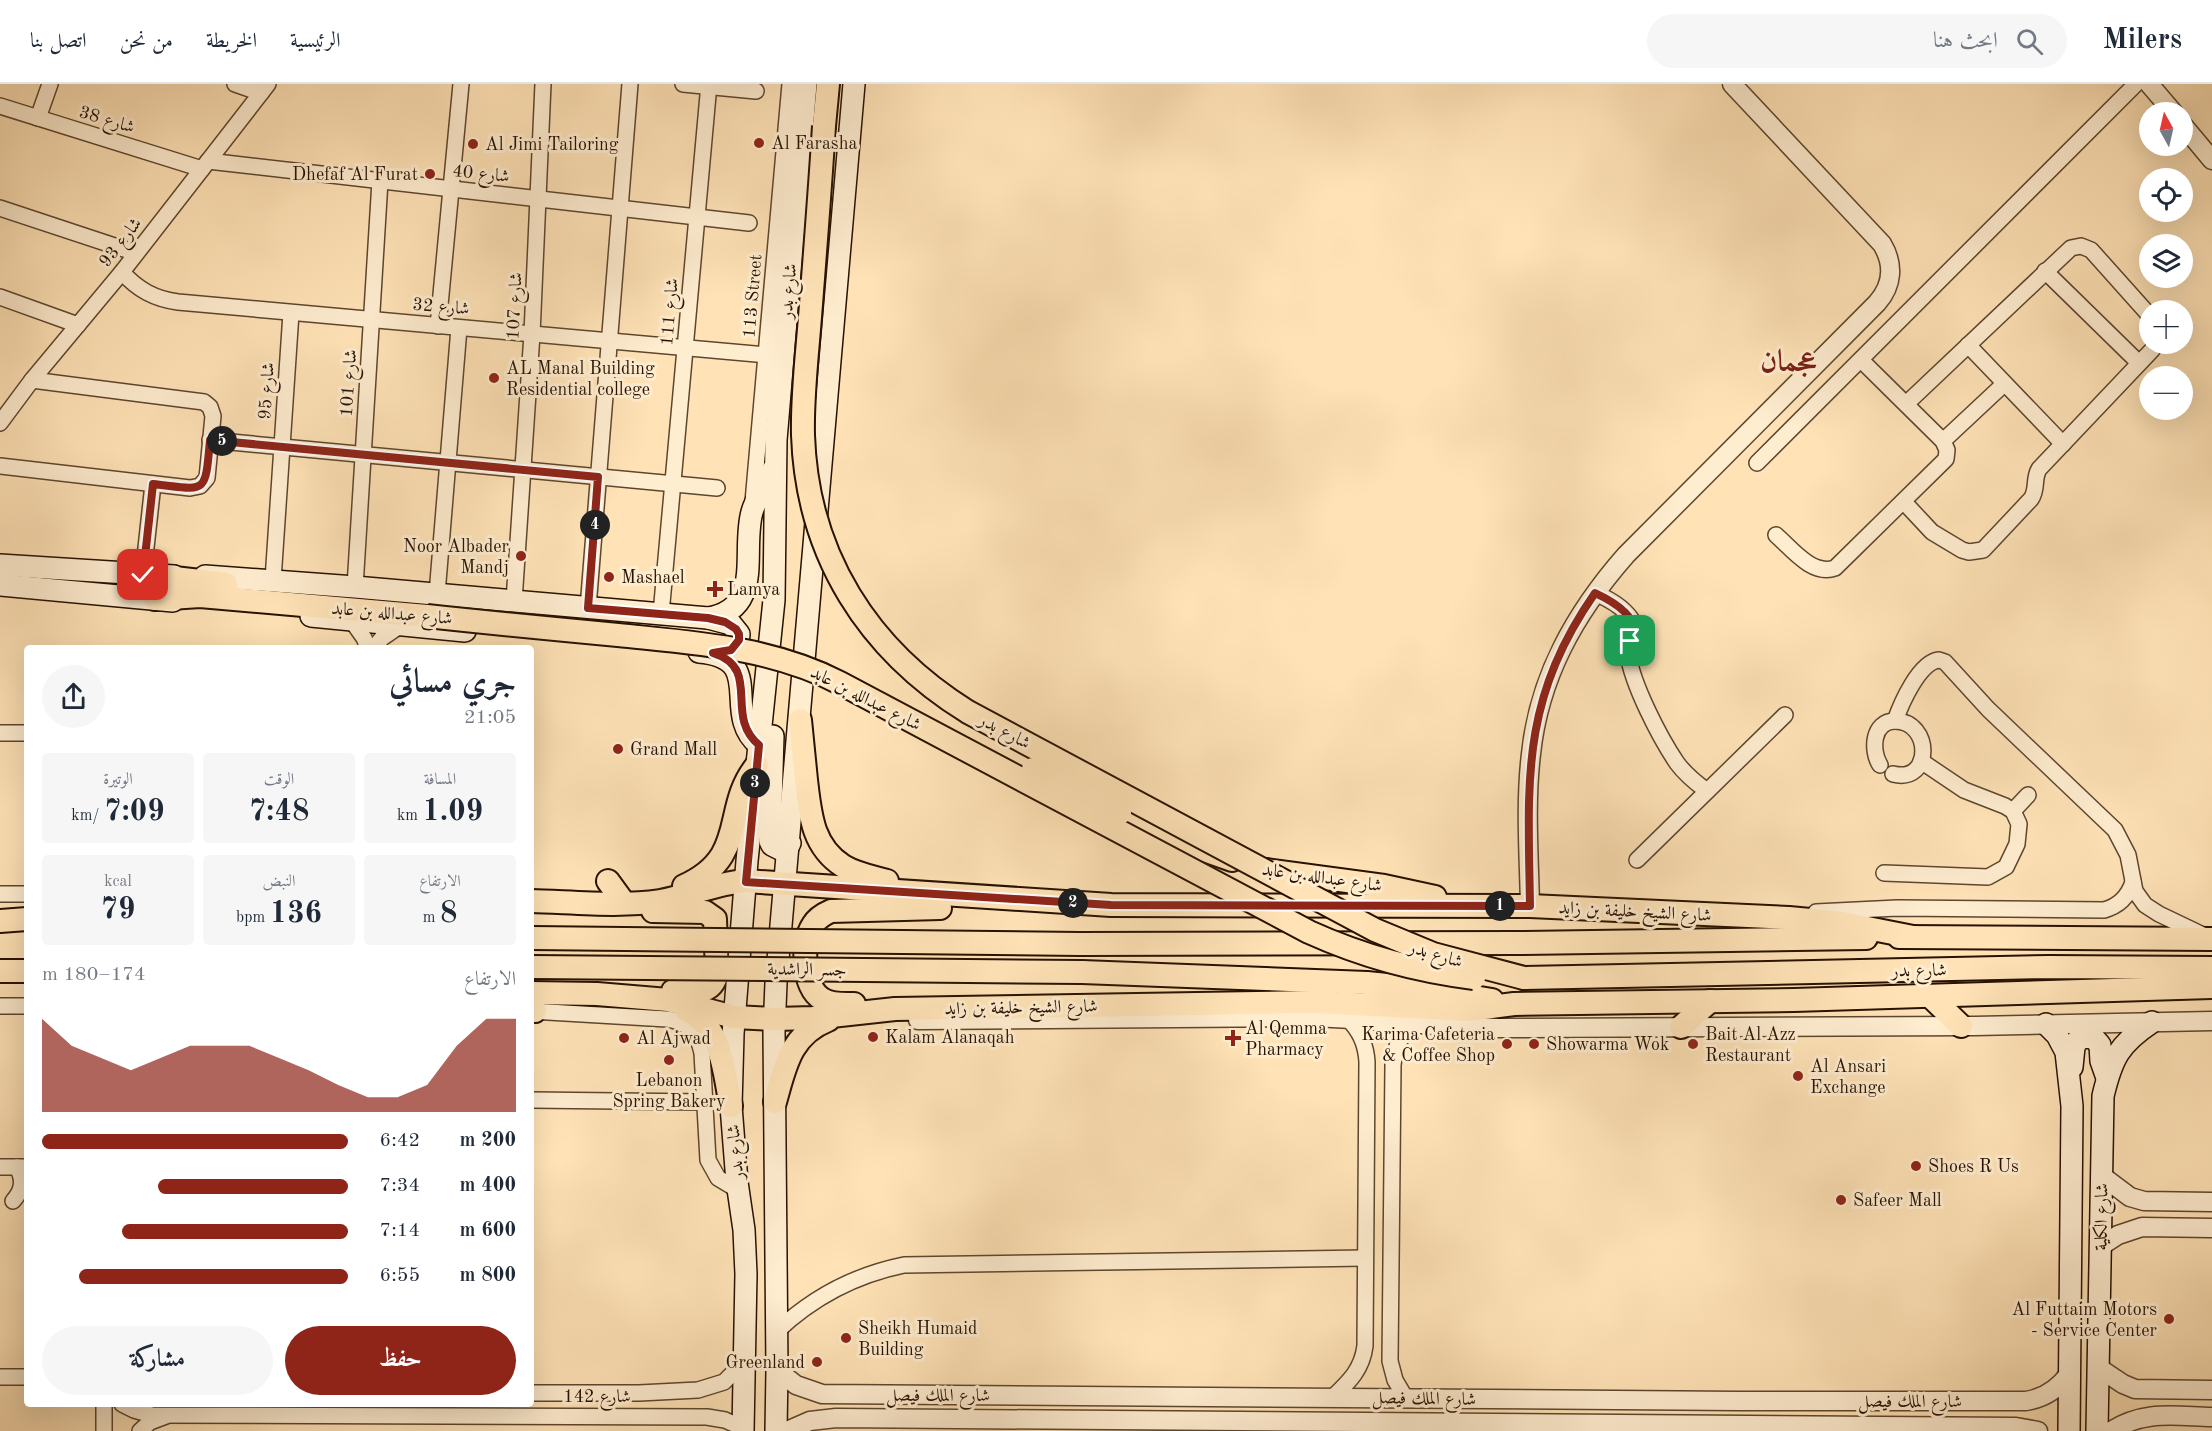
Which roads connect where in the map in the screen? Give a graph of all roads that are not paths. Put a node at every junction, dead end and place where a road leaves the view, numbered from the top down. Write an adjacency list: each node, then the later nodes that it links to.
1 (50, 84): 19 (street)
2 (235, 84): 15 (street)
3 (461, 84): 24 (street)
4 (543, 84): 25 (street, شارع 107)
5 (630, 84): 27 (street)
6 (683, 84): 14 (street)
7 (790, 84): 45 (street, 113 Street)
8 (806, 84): 60 (main road, شارع بدر)
9 (828, 84): 127 (main road, شارع بدر, bridge)
10 (854, 84): 89 (main road)
11 (1732, 84): 74 (street)
12 (2136, 84): 46 (street)
13 (2150, 84): 17 (street)
14 (708, 85): 16 (street); 28 (street, شارع 111)
15 (264, 88): 22 (street, شارع 93)
16 (756, 91)
17 (2165, 102)
18 (0, 107): 19 (street, شارع 38)
19 (39, 118): 22 (street, شارع 38)
20 (2193, 136): 21 (street)
21 (2211, 156)
22 (205, 165): 23 (street, شارع 40); 30 (street, شارع 93)
23 (380, 181): 24 (street, شارع 40); 36 (street, شارع 101)
24 (451, 189): 25 (street, شارع 40); 38 (street)
25 (538, 199): 27 (street, شارع 40); 40 (street, شارع 107)
26 (0, 208): 30 (street)
27 (620, 208): 28 (street, شارع 40); 41 (street)
28 (697, 217): 29 (street, شارع 40); 43 (street, شارع 111)
29 (750, 223)
30 (136, 253): 32 (street, شارع 93)
31 (2045, 271): 34 (street); 42 (street); 47 (street)
32 (122, 272): 35 (street, شارع 32); 37 (street, شارع 93)
33 (0, 297): 37 (street)
34 (2139, 304)
35 (291, 313): 36 (street, شارع 32); 55 (street, شارع 95)
36 (372, 320): 38 (street, شارع 32); 56 (street, شارع 101)
37 (78, 325): 48 (street, شارع 93)
38 (438, 326): 39 (street, شارع 32)
39 (459, 328): 40 (street, شارع 32); 57 (street)
40 (532, 334): 41 (street, شارع 32); 61 (street, شارع 107)
41 (609, 341): 43 (street, شارع 32); 62 (street)
42 (1968, 345): 49 (street); 50 (street)
43 (686, 348): 45 (street, شارع 32); 64 (street, شارع 111)
44 (2147, 354): 47 (street)
45 (766, 355): 67 (street, 113 Street)
46 (1861, 360): 50 (street); 58 (street)
47 (2139, 363): 54 (street)
48 (32, 380): 51 (street, شارع 93); 52 (street)
49 (2004, 384): 53 (street); 54 (street)
50 (1906, 404): 53 (street)
51 (0, 423)
52 (210, 440): 55 (street); 63 (street)
53 (1943, 441): 66 (street)
54 (2063, 444): 66 (street)
55 (282, 447): 56 (street); 71 (street, شارع 95)
56 (363, 454): 57 (street); 73 (street, شارع 101)
57 (448, 462): 61 (street); 78 (street)
58 (1757, 463)
59 (0, 466): 63 (street)
60 (775, 467): 67 (main road); 76 (main road, شارع بدر)
61 (523, 470): 62 (street); 77 (street, شارع 107)
62 (598, 477): 64 (street); 79 (street)
63 (153, 484): 70 (street)
64 (673, 484): 65 (street); 80 (street, شارع 111)
65 (717, 488)
66 (1904, 502): 68 (street)
67 (751, 520): 76 (main road); 81 (main road)
68 (1776, 535)
69 (0, 565): 70 (main road, شارع عبدالله بن عابد)
70 (150, 576): 71 (main road, شارع عبدالله بن عابد); 78 (main road, شارع عبدالله بن عابد)
71 (273, 580): 73 (main road, شارع عبدالله بن عابد)
72 (0, 585): 75 (main road, شارع عبدالله بن عابد)
73 (355, 587): 78 (main road, شارع عبدالله بن عابد)
74 (1595, 593): 95 (street); 112 (street)
75 (155, 599): 78 (main road, شارع عبدالله بن عابد); 82 (main road, شارع عبدالله بن عابد)
76 (774, 600): 87 (main road, شارع بدر)
77 (513, 601): 78 (main road, شارع عبدالله بن عابد); 79 (main road, شارع عبدالله بن عابد)
78 (431, 605): 111 (main road, شارع عبدالله بن عابد, bridge); 127 (main road, شارع عبدالله بن عابد, bridge)
79 (588, 608): 80 (main road, شارع عبدالله بن عابد)
80 (661, 614): 81 (main road, شارع عبدالله بن عابد)
81 (708, 618): 86 (main road)
82 (352, 621): 83 (main road, شارع عبدالله بن عابد); 84 (street)
83 (401, 625): 85 (street); 86 (main road, شارع عبدالله بن عابد)
84 (367, 645)
85 (376, 645)
86 (713, 653): 93 (main road)
87 (765, 685): 93 (main road, شارع بدر); 98 (main road)
88 (1785, 715): 95 (street)
89 (800, 720): 98 (main road); 107 (main road)
90 (1895, 721): 94 (street); 94 (street); 103 (street)
91 (0, 733): 92 (street)
92 (24, 733)
93 (758, 755): 102 (main road, شارع بدر); 110 (main road)
94 (1922, 761): 97 (street)
95 (1707, 791): 99 (street)
96 (2028, 795): 97 (street)
97 (2013, 811): 100 (street)
98 (790, 843): 104 (main road)
99 (1637, 860)
100 (1884, 873)
101 (608, 881): 110 (main road)
102 (746, 882): 104 (main road, شارع الشيخ خليفة بن زايد); 110 (main road, شارع الشيخ خليفة بن زايد); 141 (main road, شارع بدر)
103 (2133, 882): 113 (street); 120 (street)
104 (786, 883): 107 (main road, شارع الشيخ خليفة بن زايد); 143 (main road)
105 (0, 894): 106 (street)
106 (24, 894)
107 (934, 895): 108 (main road, شارع الشيخ خليفة بن زايد)
108 (985, 897): 111 (main road, شارع الشيخ خليفة بن زايد); 139 (main road)
109 (534, 901): 110 (main road, شارع الشيخ خليفة بن زايد)
110 (635, 903): 129 (main road)
111 (1459, 905): 112 (main road, شارع الشيخ خليفة بن زايد)
112 (1530, 906): 113 (main road, شارع الشيخ خليفة بن زايد)
113 (1763, 917): 118 (main road, شارع الشيخ خليفة بن زايد)
114 (24, 919): 115 (main road)
115 (0, 921)
116 (0, 927): 117 (main road)
117 (24, 928)
118 (1913, 937): 120 (main road, شارع الشيخ خليفة بن زايد); 121 (main road, شارع الشيخ خليفة بن زايد)
119 (534, 938): 121 (main road, جسر الراشدية, bridge)
120 (2211, 939)
121 (1080, 944)
122 (534, 967): 126 (main road, جسر الراشدية, bridge)
123 (2212, 968): 127 (main road, شارع بدر)
124 (0, 970): 125 (main road)
125 (24, 970)
126 (1082, 972): 134 (main road, شارع الشيخ خليفة بن زايد)
127 (1524, 978)
128 (2202, 988): 131 (main road, شارع الشيخ خليفة بن زايد); 133 (main road)
129 (573, 993): 130 (main road, شارع الشيخ خليفة بن زايد); 135 (main road, شارع الشيخ خليفة بن زايد)
130 (597, 994): 141 (main road, شارع الشيخ خليفة بن زايد); 158 (main road)
131 (1930, 996): 132 (main road, شارع الشيخ خليفة بن زايد); 148 (main road)
132 (1710, 1001): 134 (main road, شارع الشيخ خليفة بن زايد); 149 (main road)
133 (2212, 1001)
134 (1514, 1004): 139 (main road, شارع الشيخ خليفة بن زايد)
135 (534, 1005)
136 (0, 1006): 137 (street)
137 (24, 1006)
138 (534, 1006): 156 (street)
139 (895, 1009): 140 (main road, شارع الشيخ خليفة بن زايد)
140 (842, 1014): 143 (main road, شارع الشيخ خليفة بن زايد); 150 (main road)
141 (734, 1017): 143 (main road, شارع الشيخ خليفة بن زايد); 158 (main road, شارع بدر)
142 (1347, 1018): 146 (street); 150 (street); 153 (street)
143 (775, 1019): 157 (main road)
144 (2212, 1021): 145 (street)
145 (2152, 1022): 147 (street); 152 (main road, شارع الكلية)
146 (1417, 1024): 149 (street); 154 (street)
147 (2046, 1024): 148 (street); 151 (main road, شارع الكلية)
148 (1961, 1026): 149 (street)
149 (1682, 1027)
150 (789, 1058): 157 (main road)
151 (2069, 1076): 152 (main road); 174 (main road, شارع الكلية)
152 (2107, 1078): 161 (main road, شارع الكلية)
153 (1367, 1087): 154 (street); 167 (street)
154 (1393, 1088): 170 (street)
155 (534, 1100): 156 (street)
156 (704, 1102): 162 (street)
157 (775, 1102): 168 (main road)
158 (731, 1106): 162 (main road, شارع بدر)
159 (0, 1167): 160 (street)
160 (22, 1167): 163 (street)
161 (2102, 1176): 164 (street); 166 (main road, شارع الكلية)
162 (738, 1190): 171 (main road, شارع بدر)
163 (13, 1201)
164 (2212, 1202)
165 (2212, 1228): 166 (street)
166 (2101, 1246): 172 (main road, شارع الكلية)
167 (1365, 1258): 168 (street); 169 (street)
168 (776, 1332): 173 (main road)
169 (1365, 1338): 170 (street); 181 (street)
170 (1390, 1340): 182 (street)
171 (743, 1363): 179 (street, شارع 142); 196 (main road, شارع بدر)
172 (2099, 1368): 177 (street); 203 (main road, شارع الكلية)
173 (777, 1370): 180 (street, شارع الملك فيصل); 199 (main road)
174 (2070, 1374): 183 (street, شارع الملك فيصل); 202 (main road, شارع الكلية)
175 (0, 1377): 176 (street)
176 (24, 1377)
177 (2212, 1390)
178 (534, 1393): 179 (street, شارع 142)
179 (639, 1393): 190 (street)
180 (926, 1395): 181 (street, شارع الملك فيصل); 192 (street)
181 (1333, 1397): 182 (street, شارع الملك فيصل)
182 (1405, 1397): 183 (street, شارع الملك فيصل)
183 (1947, 1400): 195 (street)
184 (104, 1407): 197 (street)
185 (128, 1407): 189 (street, شارع 142)
186 (316, 1407): 188 (street)
187 (386, 1410): 188 (street, شارع 142); 190 (street, شارع 142)
188 (306, 1415): 189 (street, شارع 142)
189 (169, 1416): 198 (street)
190 (640, 1416): 196 (street, شارع 142)
191 (2212, 1417): 204 (street)
192 (923, 1420): 193 (street, شارع الملك فيصل); 200 (street, شارع الملك فيصل)
193 (1379, 1427): 194 (street, شارع الملك فيصل)
194 (1434, 1427): 195 (street, شارع الملك فيصل)
195 (1947, 1427): 201 (street, شارع الملك فيصل)
196 (743, 1429)
197 (104, 1431)
198 (140, 1431)
199 (776, 1431)
200 (788, 1431)
201 (2038, 1431)
202 (2069, 1431)
203 (2097, 1431)
204 (2110, 1431)

